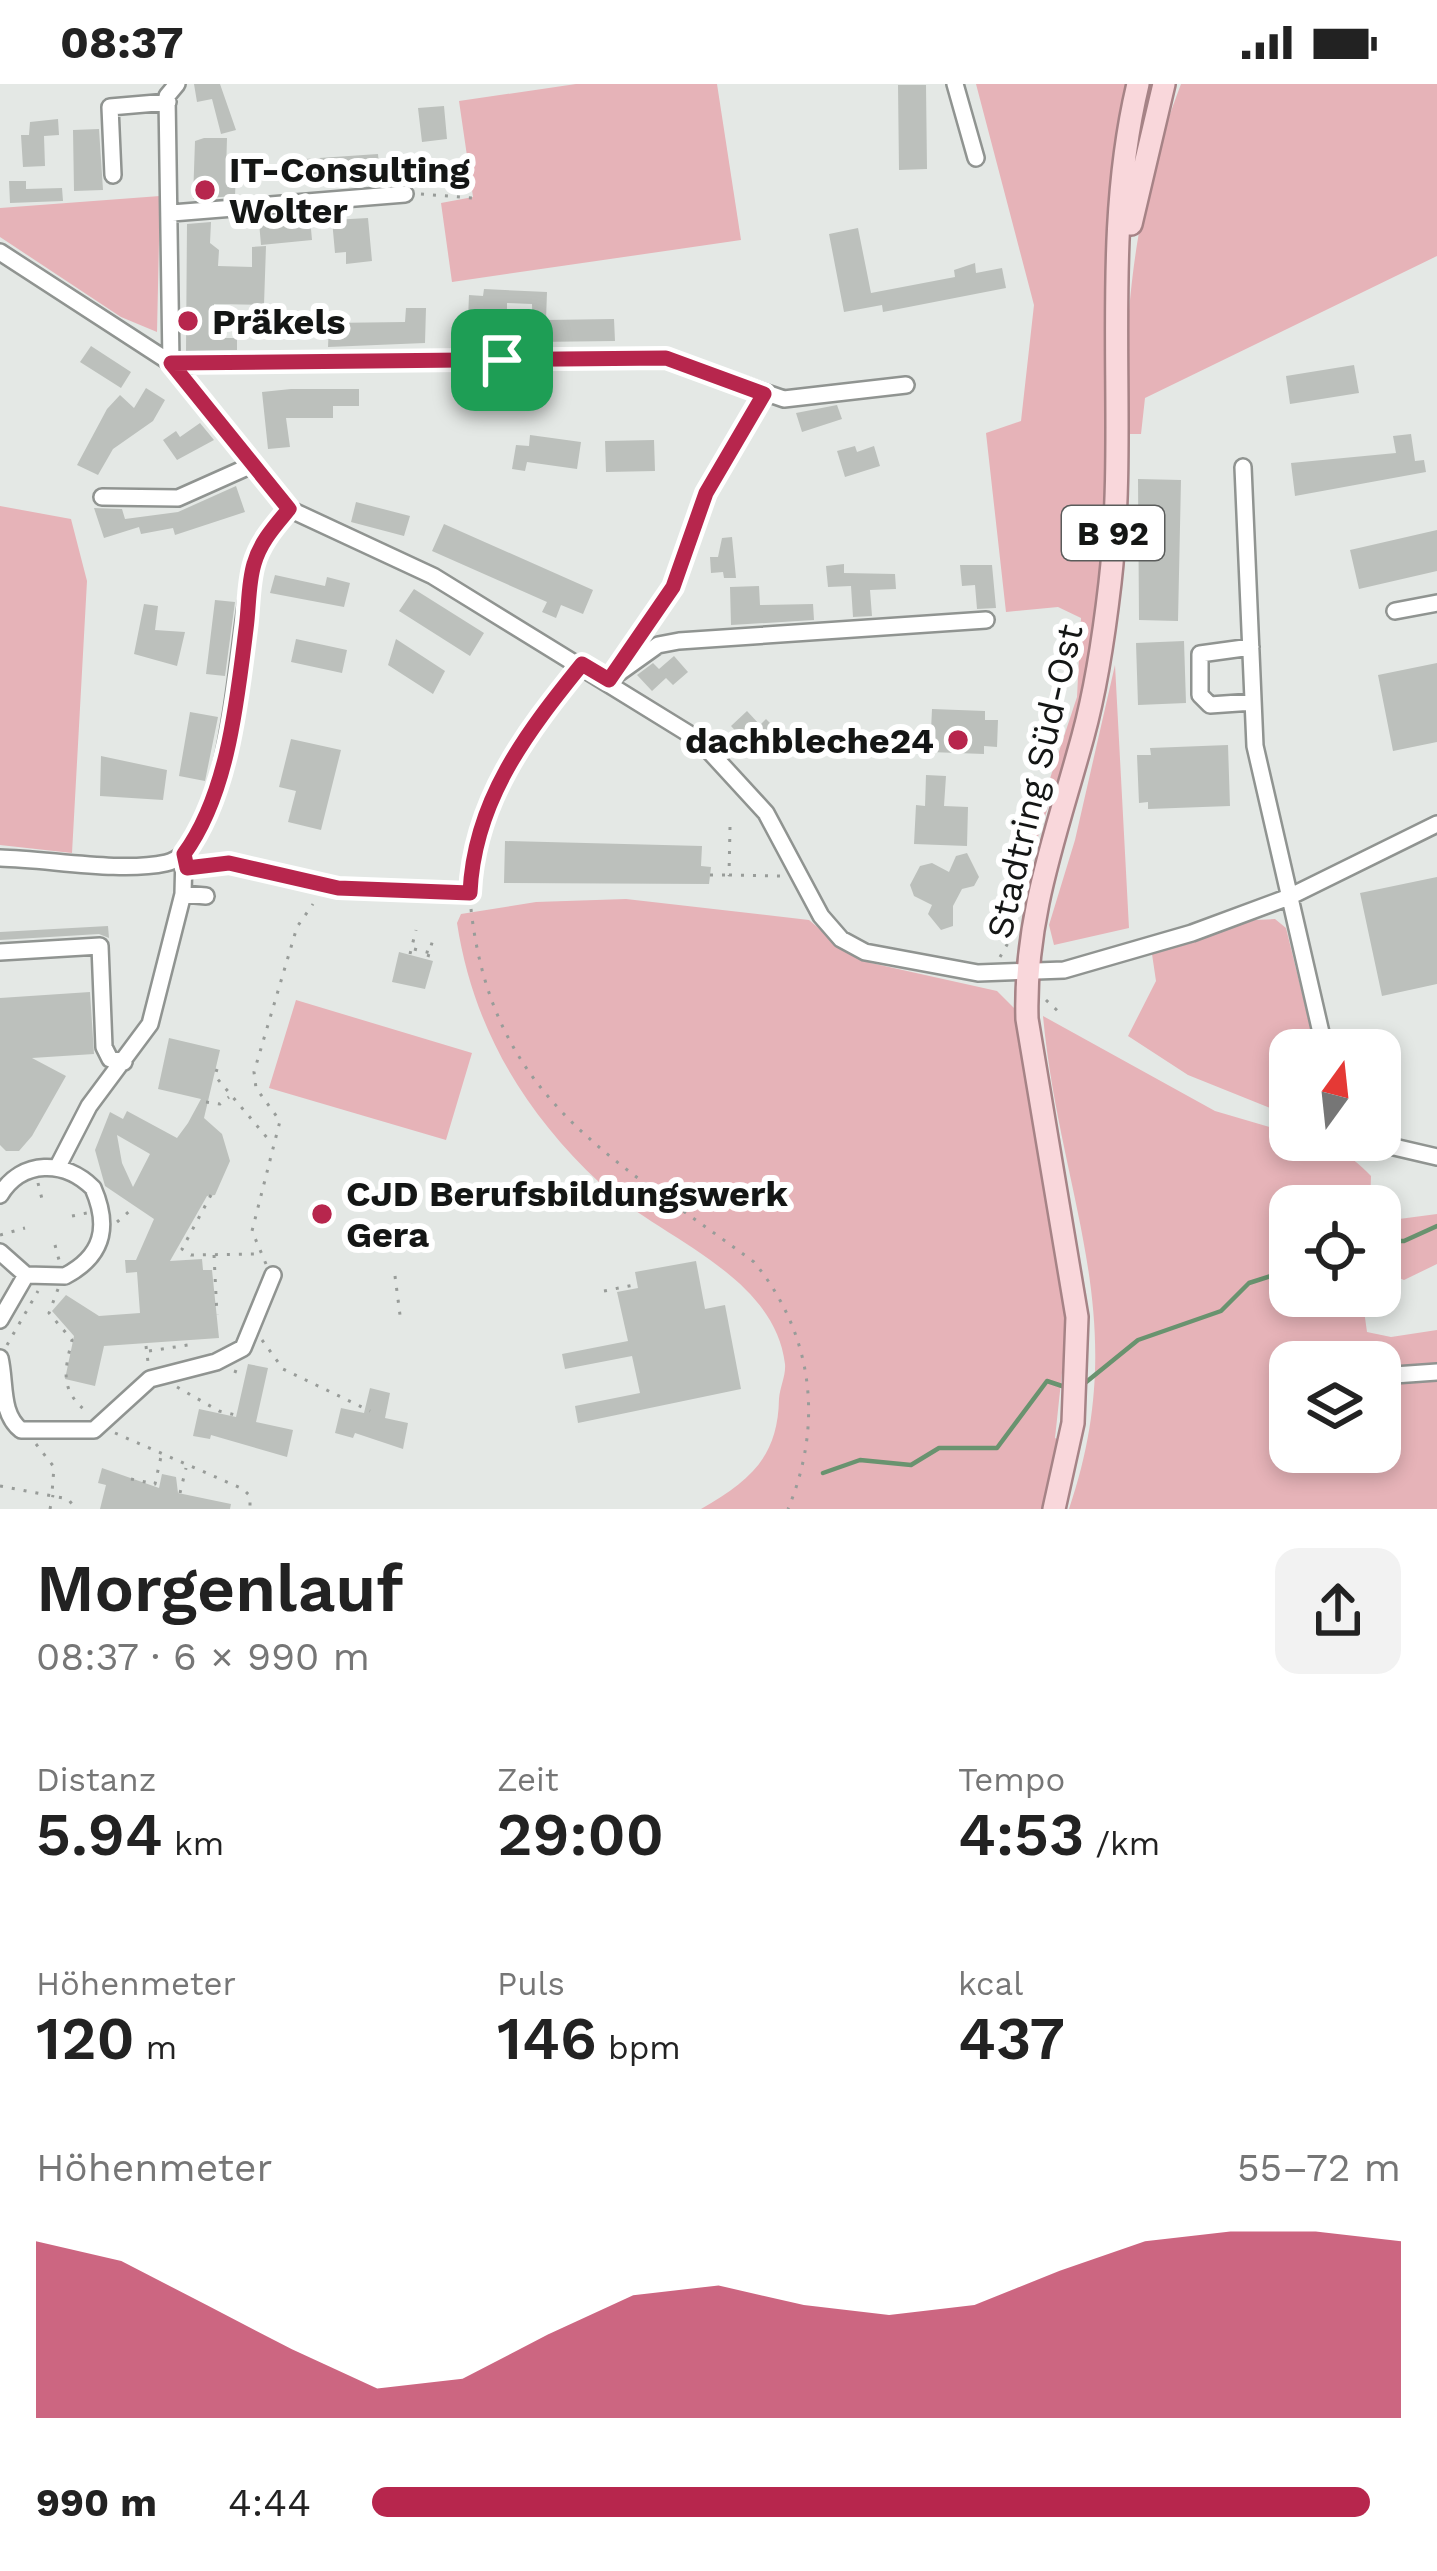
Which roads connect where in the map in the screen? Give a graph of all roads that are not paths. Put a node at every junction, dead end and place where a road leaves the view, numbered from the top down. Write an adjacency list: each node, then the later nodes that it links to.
1 (955, 84): 5 (street)
2 (1138, 84): 10 (main road, Stadtring Süd-Ost / B 92)
3 (1164, 84): 10 (main road, Stadtring Süd-Ost / B 92)
4 (169, 92): 6 (street); 8 (street)
5 (976, 158)
6 (112, 176)
7 (405, 194): 8 (street)
8 (172, 212): 11 (street)
9 (0, 252): 11 (street)
10 (1120, 277): 33 (main road, Stadtring Süd-Ost / B 92)
11 (171, 363): 13 (street); 14 (street)
12 (906, 385): 13 (street)
13 (764, 394): 23 (street)
14 (253, 465): 16 (street); 17 (street)
15 (1243, 467): 21 (street)
16 (102, 496)
17 (289, 509): 22 (street); 27 (street)
18 (1437, 603): 19 (street)
19 (1395, 611)
20 (986, 620): 23 (street)
21 (1251, 647): 24 (street); 24 (street)
22 (582, 664): 23 (street); 28 (street)
23 (609, 680): 33 (street)
24 (1253, 702): 31 (street)
25 (1437, 824): 31 (street)
26 (0, 858): 27 (street)
27 (185, 861): 29 (street)
28 (470, 893)
29 (183, 894): 30 (street); 35 (street)
30 (206, 896)
31 (1289, 897): 33 (street); 34 (street)
32 (0, 952): 35 (street)
33 (1026, 973): 50 (main road, Stadtring Süd-Ost / B 92)
34 (1320, 1029)
35 (124, 1061): 38 (street)
36 (1401, 1149): 37 (street)
37 (1437, 1157)
38 (57, 1168): 39 (street); 42 (street)
39 (0, 1195)
40 (0, 1252): 42 (street)
41 (273, 1274): 48 (street)
42 (26, 1275): 43 (street)
43 (0, 1320)
44 (0, 1358): 47 (street)
45 (1437, 1372): 46 (street)
46 (1401, 1375)
47 (2, 1413): 48 (street)
48 (28, 1430): 49 (street)
49 (0, 1437)
50 (1054, 1509)

